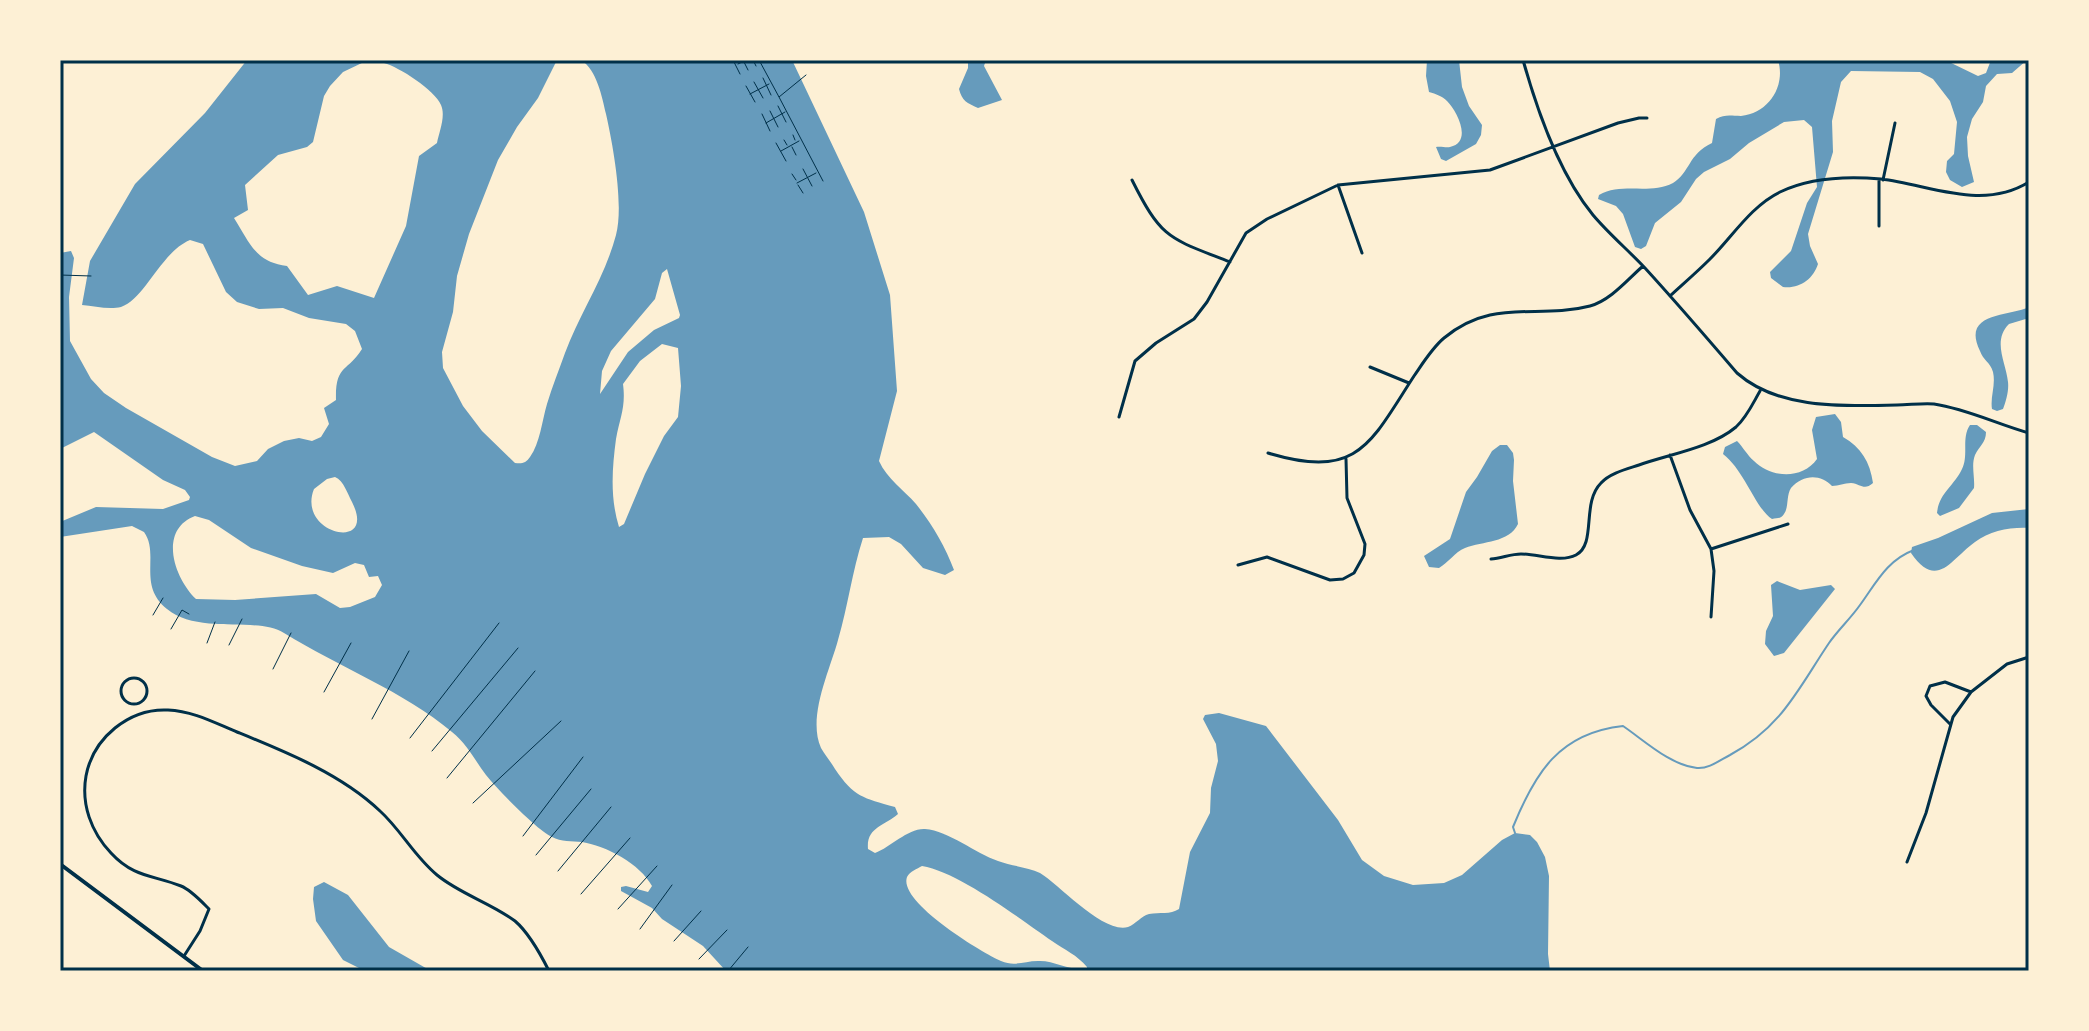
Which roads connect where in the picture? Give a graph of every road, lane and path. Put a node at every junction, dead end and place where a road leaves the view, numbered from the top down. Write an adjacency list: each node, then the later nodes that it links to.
1 (733, 60): 6 (path)
2 (753, 60): 7 (path)
3 (759, 60): 13 (path)
4 (1523, 60): 40 (street)
5 (745, 61): 6 (path); 8 (path)
6 (736, 65): 9 (path)
7 (756, 66)
8 (748, 70)
9 (740, 74)
10 (806, 75): 19 (path)
11 (763, 78): 15 (path)
12 (754, 82): 16 (path)
13 (772, 83): 15 (path); 19 (path)
14 (746, 86): 17 (path)
15 (767, 86): 16 (path); 18 (path)
16 (759, 90): 17 (path); 20 (path)
17 (750, 94): 21 (path)
18 (771, 95)
19 (779, 97): 24 (path)
20 (763, 98)
21 (755, 102)
22 (778, 106): 26 (path)
23 (770, 111): 27 (path)
24 (787, 112): 26 (path); 36 (path)
25 (762, 114): 30 (path)
26 (782, 114): 27 (path); 29 (path)
27 (774, 118): 30 (path); 32 (path)
28 (1647, 118): 40 (street)
29 (786, 122)
30 (766, 123): 33 (path)
31 (1895, 123): 48 (street)
32 (778, 127)
33 (770, 131)
34 (793, 135): 38 (path)
35 (784, 140): 39 (path)
36 (801, 140): 38 (path); 45 (path)
37 (776, 143): 41 (path)
38 (797, 143): 39 (path)
39 (790, 146): 41 (path); 42 (path)
40 (1556, 147): 53 (street); 59 (street)
41 (781, 151): 43 (path)
42 (796, 155)
43 (786, 161)
44 (803, 169): 47 (path)
45 (818, 172): 47 (path); 50 (path)
46 (792, 174): 52 (path)
47 (807, 177): 52 (path); 54 (path)
48 (1881, 179): 51 (street); 56 (street); 62 (street)
49 (1132, 180): 58 (street)
50 (823, 181)
51 (2029, 182)
52 (797, 183): 55 (path)
53 (1338, 185): 57 (street); 58 (street)
54 (812, 186)
55 (803, 193)
56 (1879, 226)
57 (1362, 253)
58 (1230, 262): 66 (street)
59 (1643, 266): 62 (street); 64 (street)
60 (60, 275): 61 (path)
61 (91, 276)
62 (1670, 296): 65 (street)
63 (1370, 367): 64 (street)
64 (1409, 383): 70 (street)
65 (1760, 391): 67 (street); 69 (street)
66 (1119, 417)
67 (2029, 433)
68 (1268, 453): 70 (street)
69 (1670, 455): 72 (street); 73 (street)
70 (1346, 459): 74 (street)
71 (1788, 524): 72 (street)
72 (1711, 549): 78 (street)
73 (1491, 559)
74 (1238, 565)
75 (163, 598): 77 (path)
76 (189, 614): 82 (path)
77 (153, 615)
78 (1711, 617)
79 (242, 619): 86 (path)
80 (215, 622): 84 (path)
81 (499, 623): 99 (path)
82 (171, 629)
83 (291, 633): 90 (path)
84 (207, 643)
85 (351, 643): 92 (path)
86 (229, 645)
87 (518, 648): 100 (path)
88 (409, 651): 96 (path)
89 (2029, 657): 93 (street)
90 (273, 669)
91 (535, 671): 102 (path)
92 (324, 692)
93 (1971, 692): 98 (street); 98 (street)
94 (137, 704): 94 (street); 95 (street)
95 (140, 714): 121 (street); 124 (street)
96 (372, 719)
97 (561, 721): 104 (path)
98 (1950, 724): 109 (street)
99 (410, 738)
100 (432, 751)
101 (583, 757): 106 (path)
102 (447, 778)
103 (591, 789): 108 (path)
104 (473, 803)
105 (611, 807): 112 (path)
106 (523, 836)
107 (630, 838): 114 (path)
108 (536, 855)
109 (1907, 862)
110 (60, 864): 121 (street)
111 (657, 866): 115 (path)
112 (558, 871)
113 (672, 885): 117 (path)
114 (581, 894)
115 (618, 909)
116 (701, 911): 119 (path)
117 (640, 929)
118 (727, 930): 122 (path)
119 (674, 941)
120 (748, 947): 125 (path)
121 (184, 957): 123 (street)
122 (699, 959)
123 (203, 971)
124 (549, 971)
125 (728, 971)

